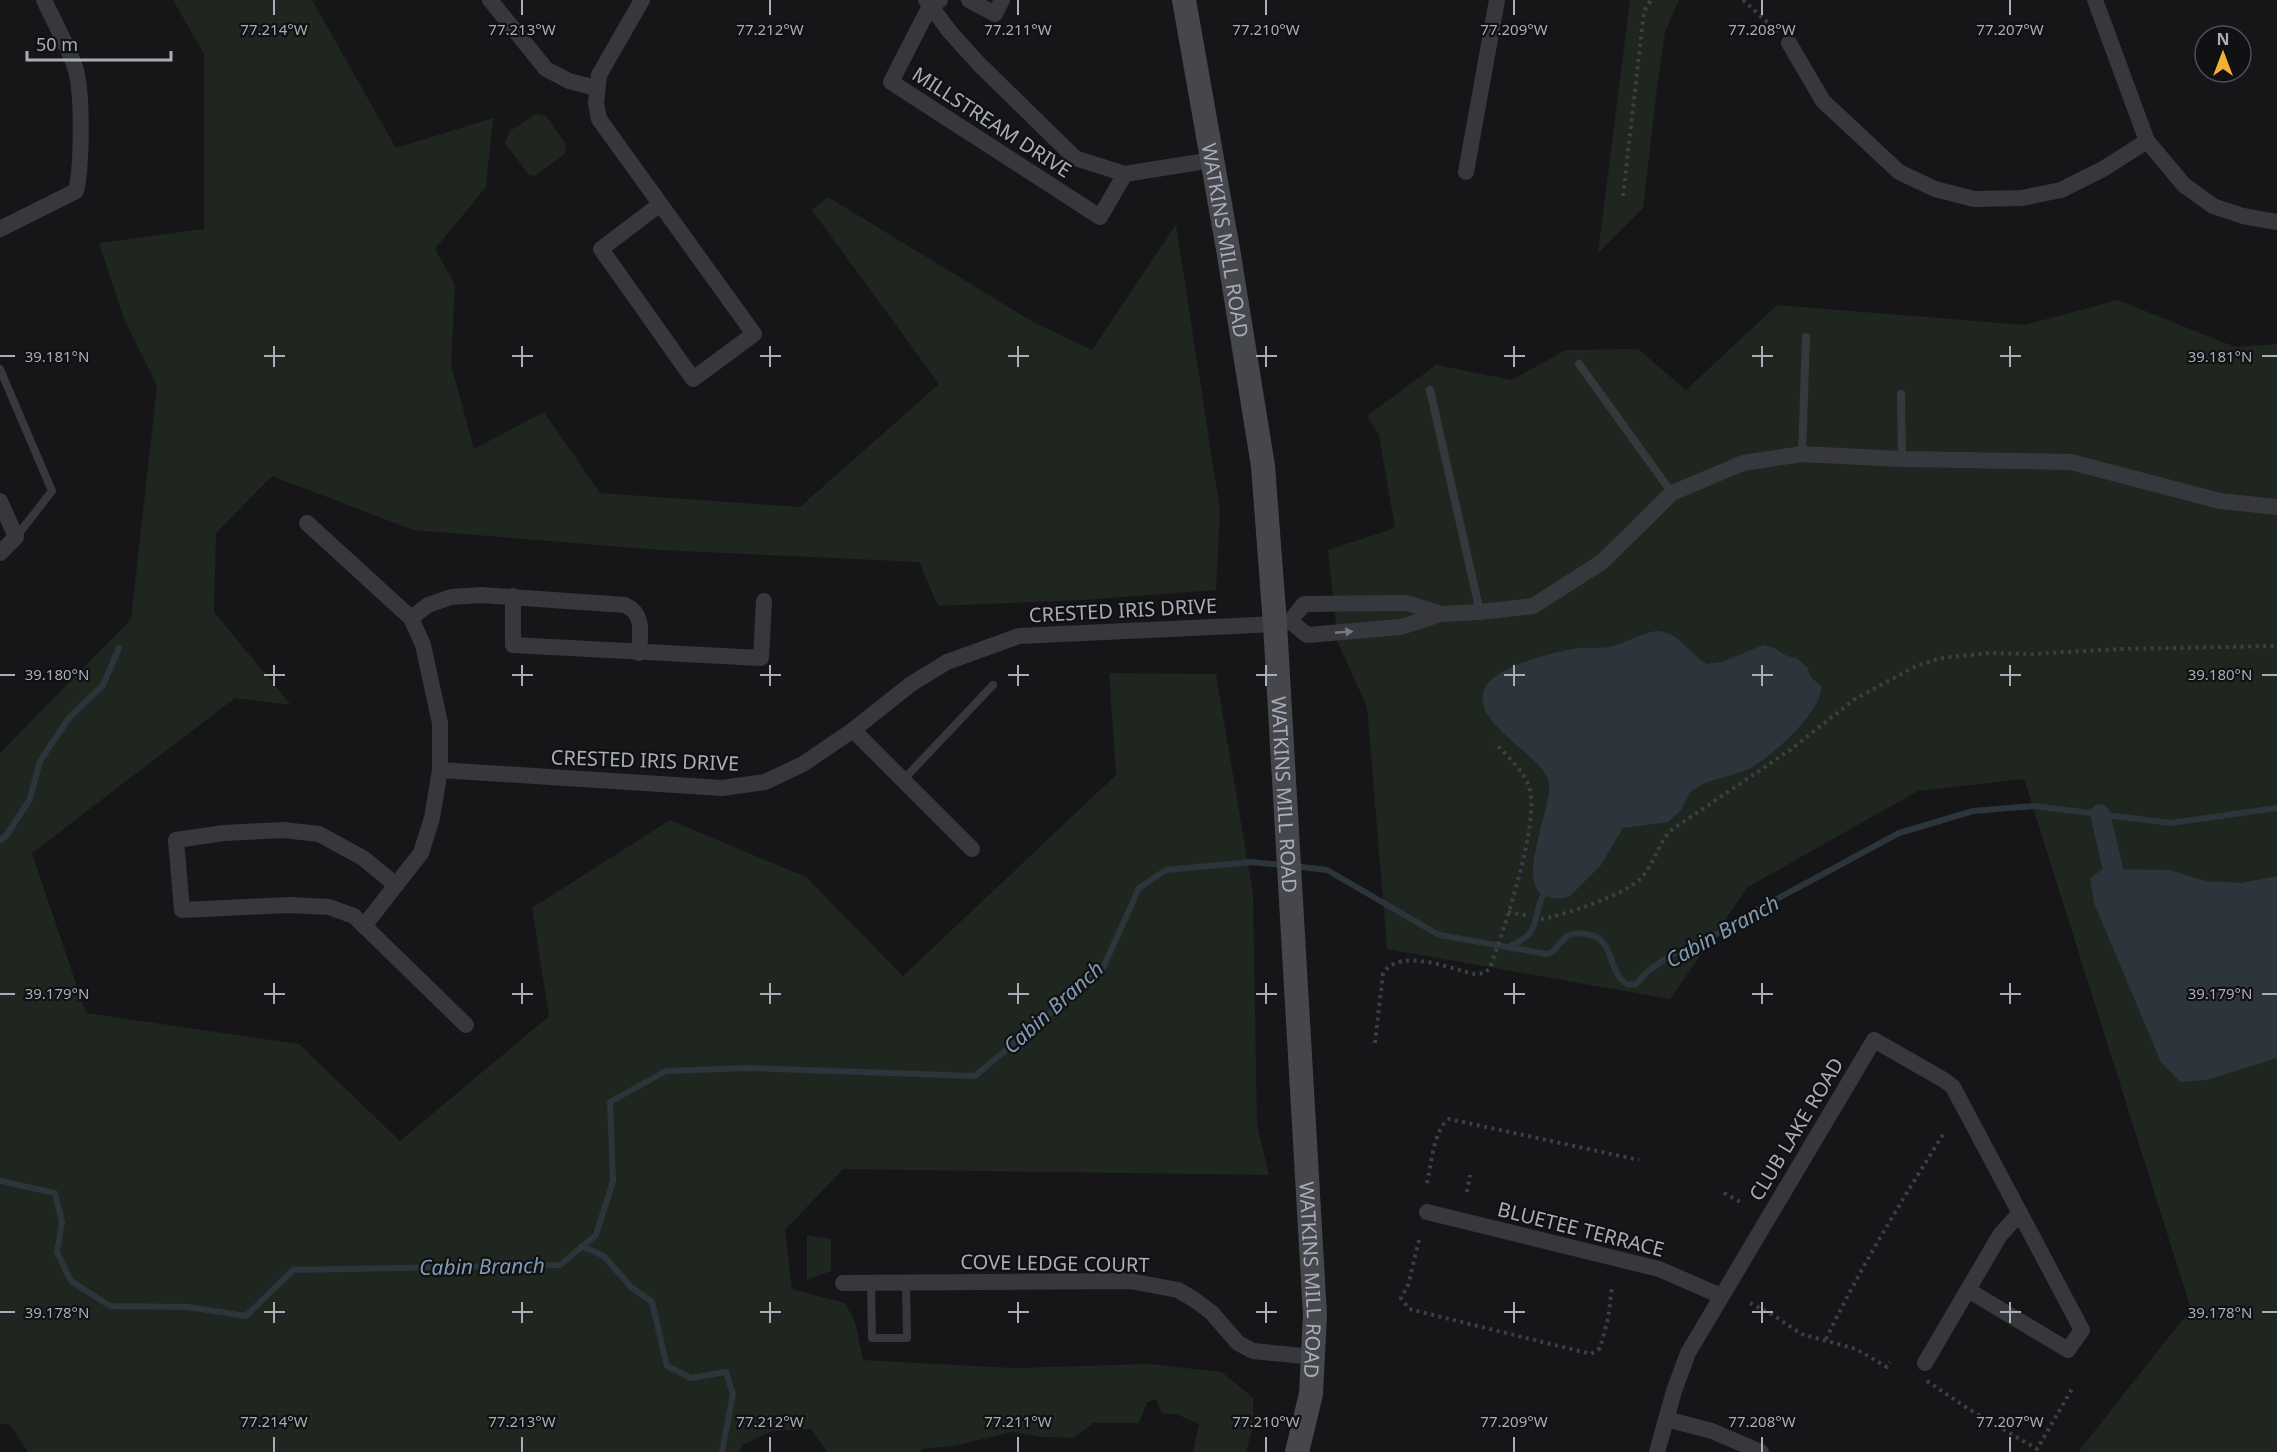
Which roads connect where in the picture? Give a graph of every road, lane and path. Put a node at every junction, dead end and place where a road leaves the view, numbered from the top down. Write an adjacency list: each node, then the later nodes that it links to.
1 (44, 0): 21 (street)
2 (489, 0): 13 (street)
3 (642, 0): 13 (street)
4 (969, 0): 5 (street)
5 (1002, 0)
6 (1184, 0): 15 (street, WATKINS MILL ROAD)
7 (1497, 0): 16 (street)
8 (1650, 0): 18 (path)
9 (1743, 0): 12 (path)
10 (2095, 0): 14 (street)
11 (932, 2): 17 (street, MILLSTREAM DRIVE); 17 (street, MILLSTREAM DRIVE)
12 (1789, 43): 14 (street)
13 (596, 88): 19 (street)
14 (2147, 141): 20 (street)
15 (1212, 160): 17 (street, MILLSTREAM DRIVE); 40 (street, WATKINS MILL ROAD)
16 (1466, 172)
17 (1125, 174)
18 (1623, 196)
19 (659, 205): 19 (street)
20 (2277, 222)
21 (0, 229)
22 (1806, 337): 27 (lane)
23 (1579, 364): 29 (lane)
24 (0, 369): 33 (lane)
25 (1430, 390): 37 (lane)
26 (1901, 394): 28 (lane)
27 (1802, 454): 28 (street); 29 (street)
28 (1902, 459): 30 (street)
29 (1672, 493): 37 (street)
30 (2277, 507)
31 (2, 512): 33 (street)
32 (307, 523): 39 (street)
33 (16, 537): 34 (street)
34 (0, 553)
35 (513, 596): 39 (street); 42 (street); 42 (street)
36 (764, 601): 42 (street)
37 (1480, 612): 38 (street)
38 (1440, 614): 40 (street, one-way to 38); 40 (street)
39 (411, 618): 46 (street)
40 (1283, 623): 44 (street, CRESTED IRIS DRIVE); 74 (street, WATKINS MILL ROAD)
41 (2277, 646): 52 (path)
42 (639, 653)
43 (993, 685): 47 (lane)
44 (853, 730): 46 (street, CRESTED IRIS DRIVE); 47 (street)
45 (1495, 743): 50 (path)
46 (440, 770): 49 (street)
47 (903, 780): 48 (street)
48 (972, 849)
49 (396, 885): 53 (street); 53 (street)
50 (1508, 912): 51 (path); 55 (path)
51 (1530, 916)
52 (1541, 919)
53 (364, 926): 54 (street)
54 (466, 1025)
55 (1375, 1043)
56 (1944, 1133): 73 (path)
57 (1639, 1160): 59 (path)
58 (1470, 1175): 60 (path)
59 (1427, 1183)
60 (1467, 1192)
61 (1724, 1193): 62 (path)
62 (1742, 1203)
63 (1427, 1212): 71 (street, BLUETEE TERRACE)
64 (2020, 1213): 70 (street); 70 (street, CLUB LAKE ROAD); 71 (street, CLUB LAKE ROAD)
65 (1419, 1240): 69 (path)
66 (843, 1283): 67 (street, COVE LEDGE COURT)
67 (871, 1283): 68 (street, COVE LEDGE COURT); 68 (lane)
68 (906, 1283): 74 (street, COVE LEDGE COURT)
69 (1612, 1287)
70 (1968, 1290): 76 (street)
71 (1721, 1296): 79 (street, CLUB LAKE ROAD)
72 (1749, 1304): 73 (path)
73 (1826, 1340): 75 (path)
74 (1314, 1357): 80 (street, WATKINS MILL ROAD)
75 (1890, 1362)
76 (1925, 1363)
77 (1927, 1381): 78 (path)
78 (2072, 1389)
79 (1666, 1419): 81 (street, CLUB LAKE ROAD); 82 (street)
80 (1297, 1452)
81 (1657, 1452)
82 (1761, 1452)

